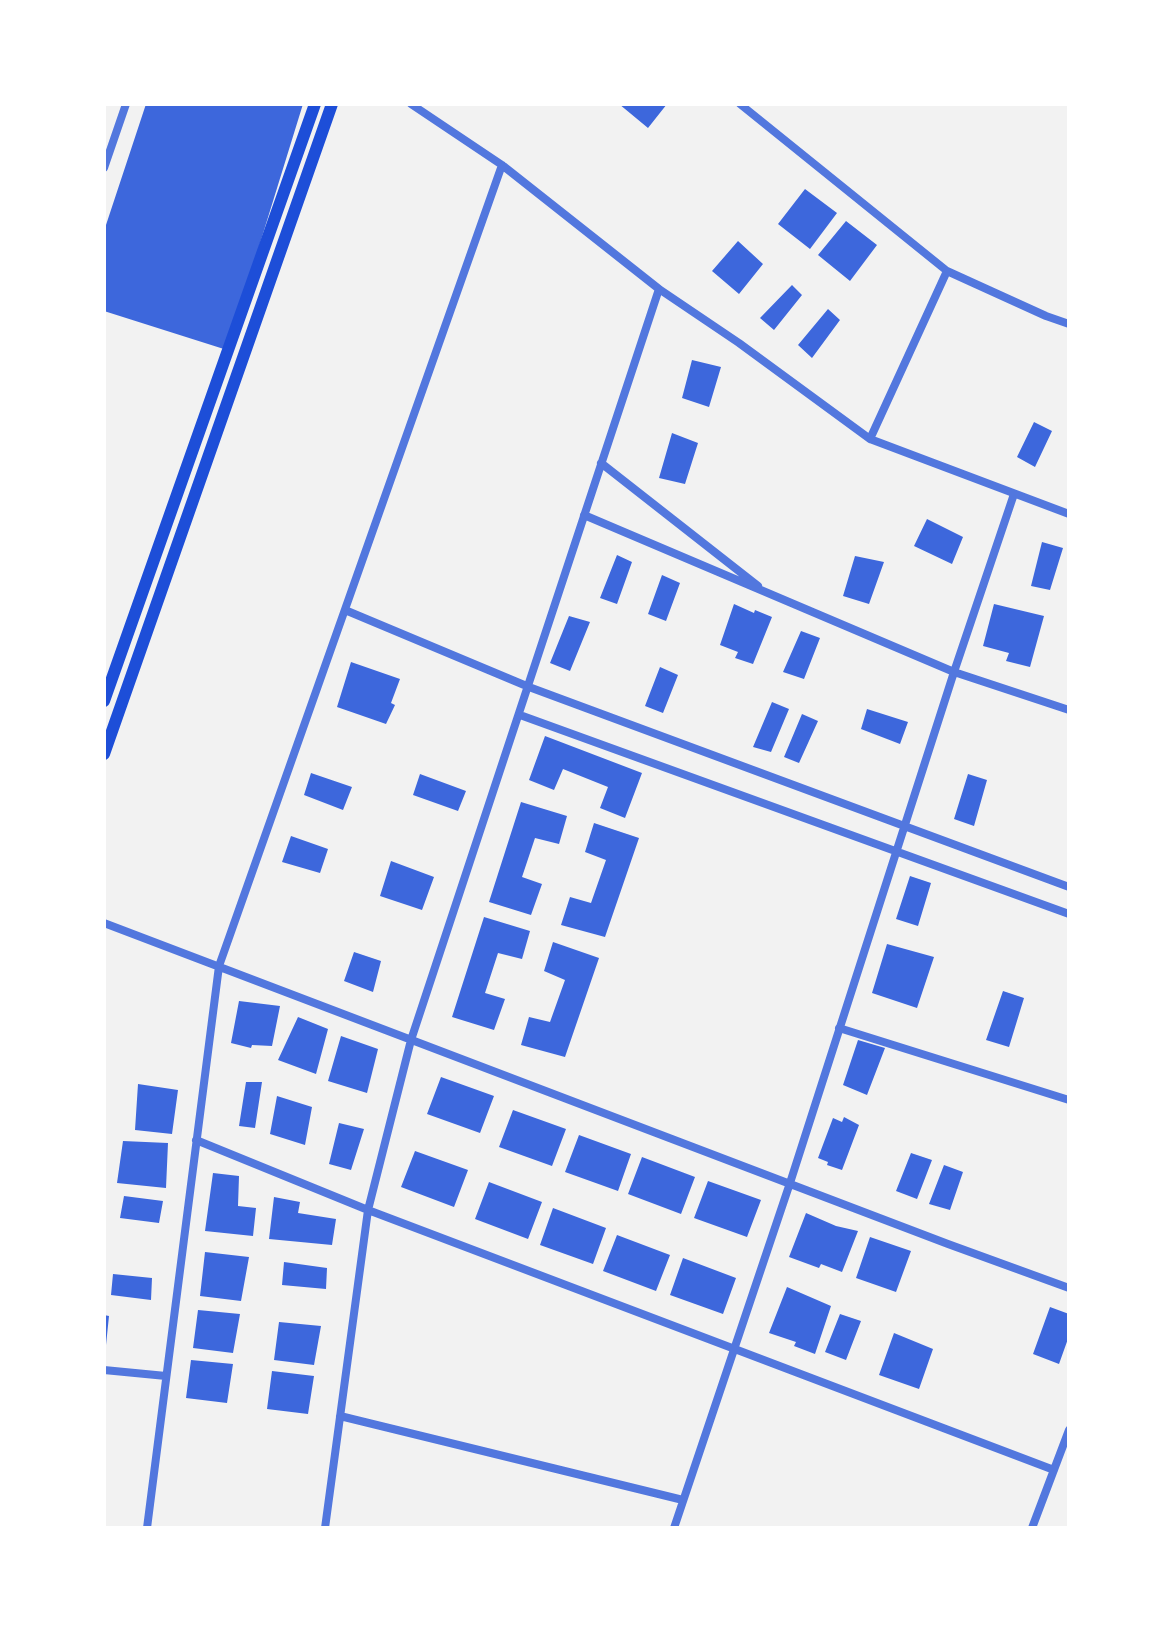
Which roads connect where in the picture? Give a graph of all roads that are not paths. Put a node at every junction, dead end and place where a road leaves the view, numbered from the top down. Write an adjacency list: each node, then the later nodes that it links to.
1 (126, 104): 7 (street)
2 (315, 104): 20 (main road)
3 (332, 104): 23 (main road)
4 (411, 104): 6 (street)
5 (740, 104): 8 (street)
6 (502, 165): 9 (street); 17 (street)
7 (104, 168)
8 (947, 271): 10 (street); 11 (street)
9 (659, 289): 11 (street); 12 (street)
10 (1069, 324)
11 (870, 439): 13 (street)
12 (601, 463): 15 (street); 16 (street)
13 (1014, 494): 14 (street); 18 (street)
14 (1069, 514)
15 (584, 515): 16 (street); 19 (street)
16 (767, 593): 18 (street)
17 (345, 610): 19 (street); 29 (street)
18 (954, 672): 21 (street); 24 (street)
19 (529, 687): 22 (street); 24 (street)
20 (104, 701)
21 (1069, 710)
22 (520, 715): 25 (street); 31 (street)
23 (104, 754)
24 (905, 827): 25 (street); 26 (street)
25 (897, 852): 27 (street); 30 (street)
26 (1069, 887)
27 (1069, 914)
28 (104, 923): 29 (street)
29 (219, 966): 31 (street); 33 (street)
30 (839, 1028): 32 (street); 34 (street)
31 (411, 1040): 34 (street); 35 (street)
32 (1069, 1100)
33 (196, 1140): 35 (street); 39 (street)
34 (790, 1183): 36 (street); 37 (street)
35 (368, 1210): 37 (street); 40 (street)
36 (1069, 1288)
37 (734, 1349): 42 (street); 43 (street)
38 (104, 1370): 39 (street)
39 (166, 1376): 44 (street)
40 (340, 1416): 43 (street); 45 (street)
41 (1069, 1430): 42 (street)
42 (1054, 1470): 47 (street)
43 (683, 1500): 46 (street)
44 (147, 1528)
45 (325, 1528)
46 (674, 1528)
47 (1032, 1528)

